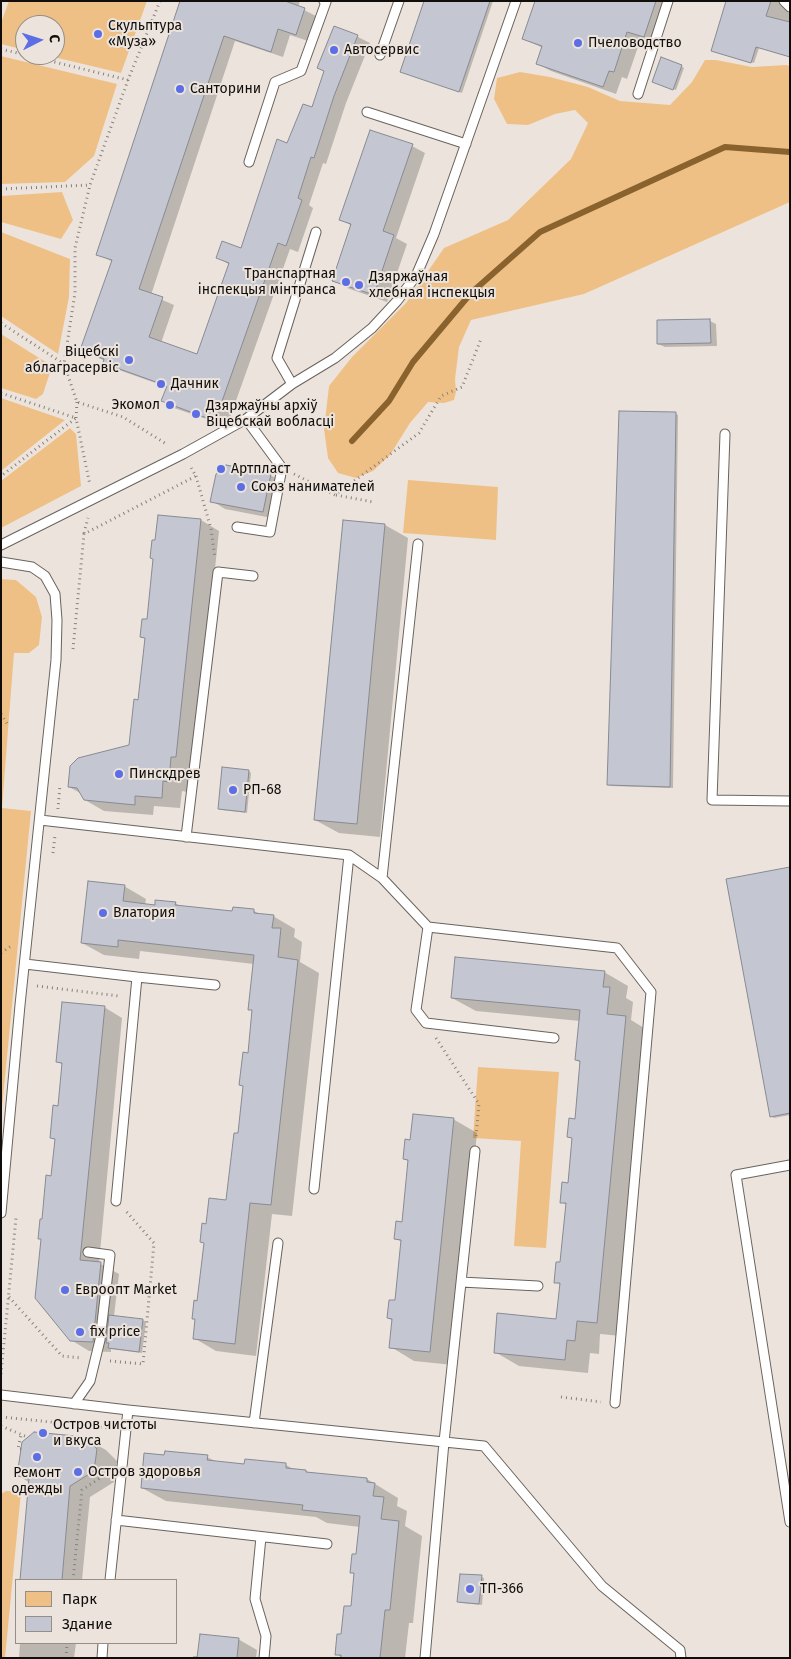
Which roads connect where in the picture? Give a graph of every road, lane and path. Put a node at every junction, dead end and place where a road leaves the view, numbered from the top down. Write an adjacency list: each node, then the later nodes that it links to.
1 (160, 1): 10 (path)
2 (324, 1): 14 (lane)
3 (399, 1): 9 (lane)
4 (516, 1): 13 (lane)
5 (668, 1): 11 (lane)
6 (784, 1): 7 (lane)
7 (790, 7)
8 (1, 49): 10 (path)
9 (380, 55)
10 (128, 80): 15 (path)
11 (638, 94)
12 (367, 112): 13 (lane)
13 (466, 144): 21 (lane)
14 (249, 162)
15 (90, 185): 16 (path); 20 (path)
16 (1, 189)
17 (316, 232): 21 (lane)
18 (1, 323): 20 (path)
19 (481, 339): 31 (path)
20 (64, 364): 23 (path)
21 (292, 384): 25 (lane)
22 (1, 393): 24 (path)
23 (78, 402): 24 (path); 27 (path)
24 (76, 418): 29 (path); 32 (path)
25 (246, 419): 27 (lane); 28 (lane)
26 (725, 434): 45 (lane)
27 (183, 454): 30 (path); 32 (lane)
28 (282, 468): 31 (path); 34 (lane)
29 (1, 476)
30 (196, 476): 35 (path); 39 (path)
31 (335, 495): 33 (path)
32 (94, 499): 35 (path); 37 (lane)
33 (373, 502)
34 (237, 527)
35 (84, 534): 41 (path)
36 (418, 544): 51 (lane)
37 (1, 545)
38 (1, 562): 46 (lane)
39 (218, 572): 40 (lane); 48 (lane)
40 (253, 576)
41 (72, 658)
42 (1, 714): 43 (path)
43 (8, 725)
44 (60, 784): 47 (path)
45 (790, 801)
46 (40, 820): 47 (lane); 53 (lane)
47 (56, 822): 48 (lane); 50 (path)
48 (186, 837): 49 (lane)
49 (349, 855): 51 (lane); 62 (lane)
50 (52, 860)
51 (382, 878): 52 (lane)
52 (428, 927): 58 (lane); 74 (lane)
53 (25, 964): 54 (lane); 64 (lane)
54 (40, 966): 55 (lane); 57 (path)
55 (137, 977): 56 (lane); 63 (lane)
56 (215, 985)
57 (36, 995)
58 (426, 1023): 59 (lane); 60 (path)
59 (554, 1038)
60 (475, 1151): 68 (lane)
61 (790, 1165): 87 (lane)
62 (314, 1188)
63 (116, 1201)
64 (1, 1213)
65 (16, 1217): 70 (path)
66 (278, 1243): 78 (lane)
67 (88, 1252): 75 (lane)
68 (462, 1282): 69 (lane); 83 (lane)
69 (538, 1286)
70 (1, 1374)
71 (1, 1395): 75 (lane)
72 (561, 1397): 73 (path)
73 (604, 1402)
74 (615, 1403)
75 (74, 1404): 76 (lane)
76 (128, 1410): 78 (lane); 86 (lane)
77 (1, 1417): 82 (path)
78 (254, 1423): 83 (lane)
79 (1, 1426): 80 (path)
80 (21, 1435): 81 (path); 84 (path)
81 (27, 1437)
82 (109, 1438)
83 (444, 1442): 94 (lane); 98 (lane)
84 (21, 1449)
85 (106, 1466): 90 (path)
86 (116, 1520): 88 (lane); 91 (lane)
87 (790, 1522)
88 (261, 1537): 89 (lane); 97 (lane)
89 (327, 1544)
90 (73, 1579)
91 (110, 1579)
92 (67, 1644): 95 (path)
93 (103, 1644): 96 (lane)
94 (678, 1657)
95 (66, 1658)
96 (102, 1658)
97 (264, 1658)
98 (425, 1658)

